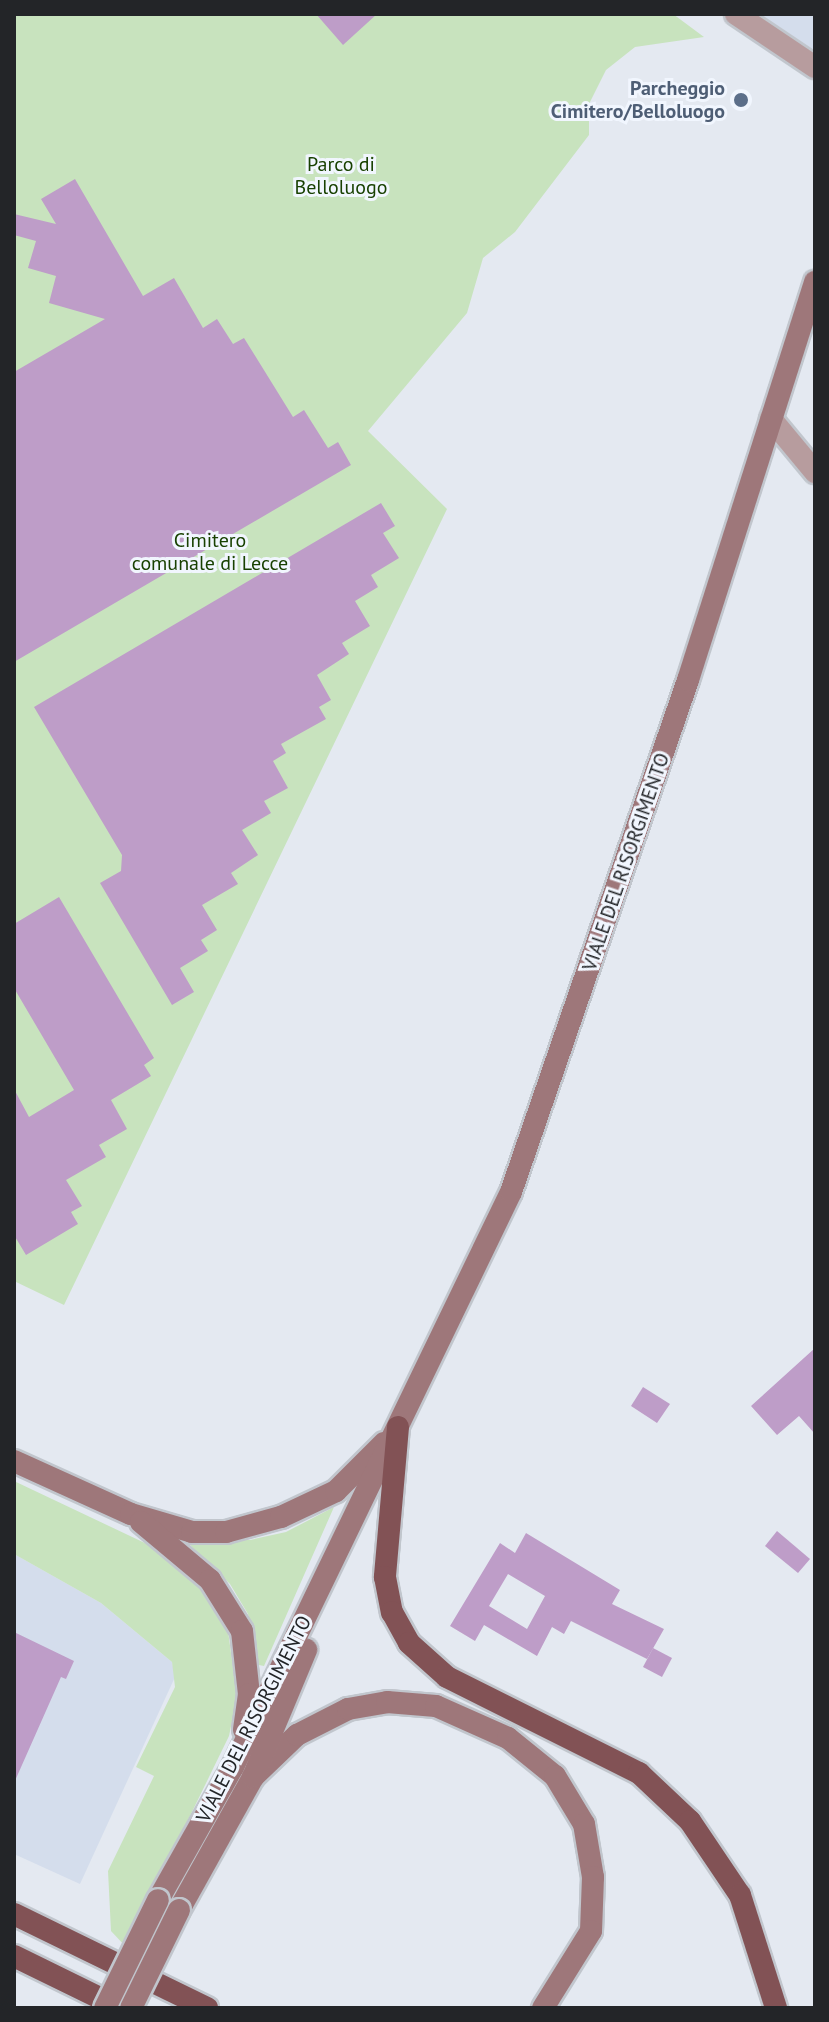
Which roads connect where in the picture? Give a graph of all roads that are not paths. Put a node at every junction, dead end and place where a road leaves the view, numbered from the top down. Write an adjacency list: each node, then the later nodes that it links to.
1 (736, 14): 2 (street)
2 (815, 67)
3 (815, 282): 4 (main road, VIALE DEL RISORGIMENTO)
4 (771, 419): 5 (street); 6 (main road, VIALE DEL RISORGIMENTO)
5 (815, 472)
6 (398, 1427): 8 (main road); 9 (main road, VIALE DEL RISORGIMENTO); 19 (highway)
7 (14, 1461): 8 (main road)
8 (131, 1514): 9 (main road)
9 (243, 1772): 13 (main road, VIALE DEL RISORGIMENTO, bridge); 15 (main road, VIALE DEL RISORGIMENTO, bridge); 18 (main road)
10 (14, 1914): 12 (highway)
11 (14, 1956): 14 (highway)
12 (183, 1996): 16 (highway); 17 (main road)
13 (105, 2008)
14 (120, 2008)
15 (131, 2008)
16 (207, 2008)
17 (214, 2008)
18 (543, 2008)
19 (776, 2008)

